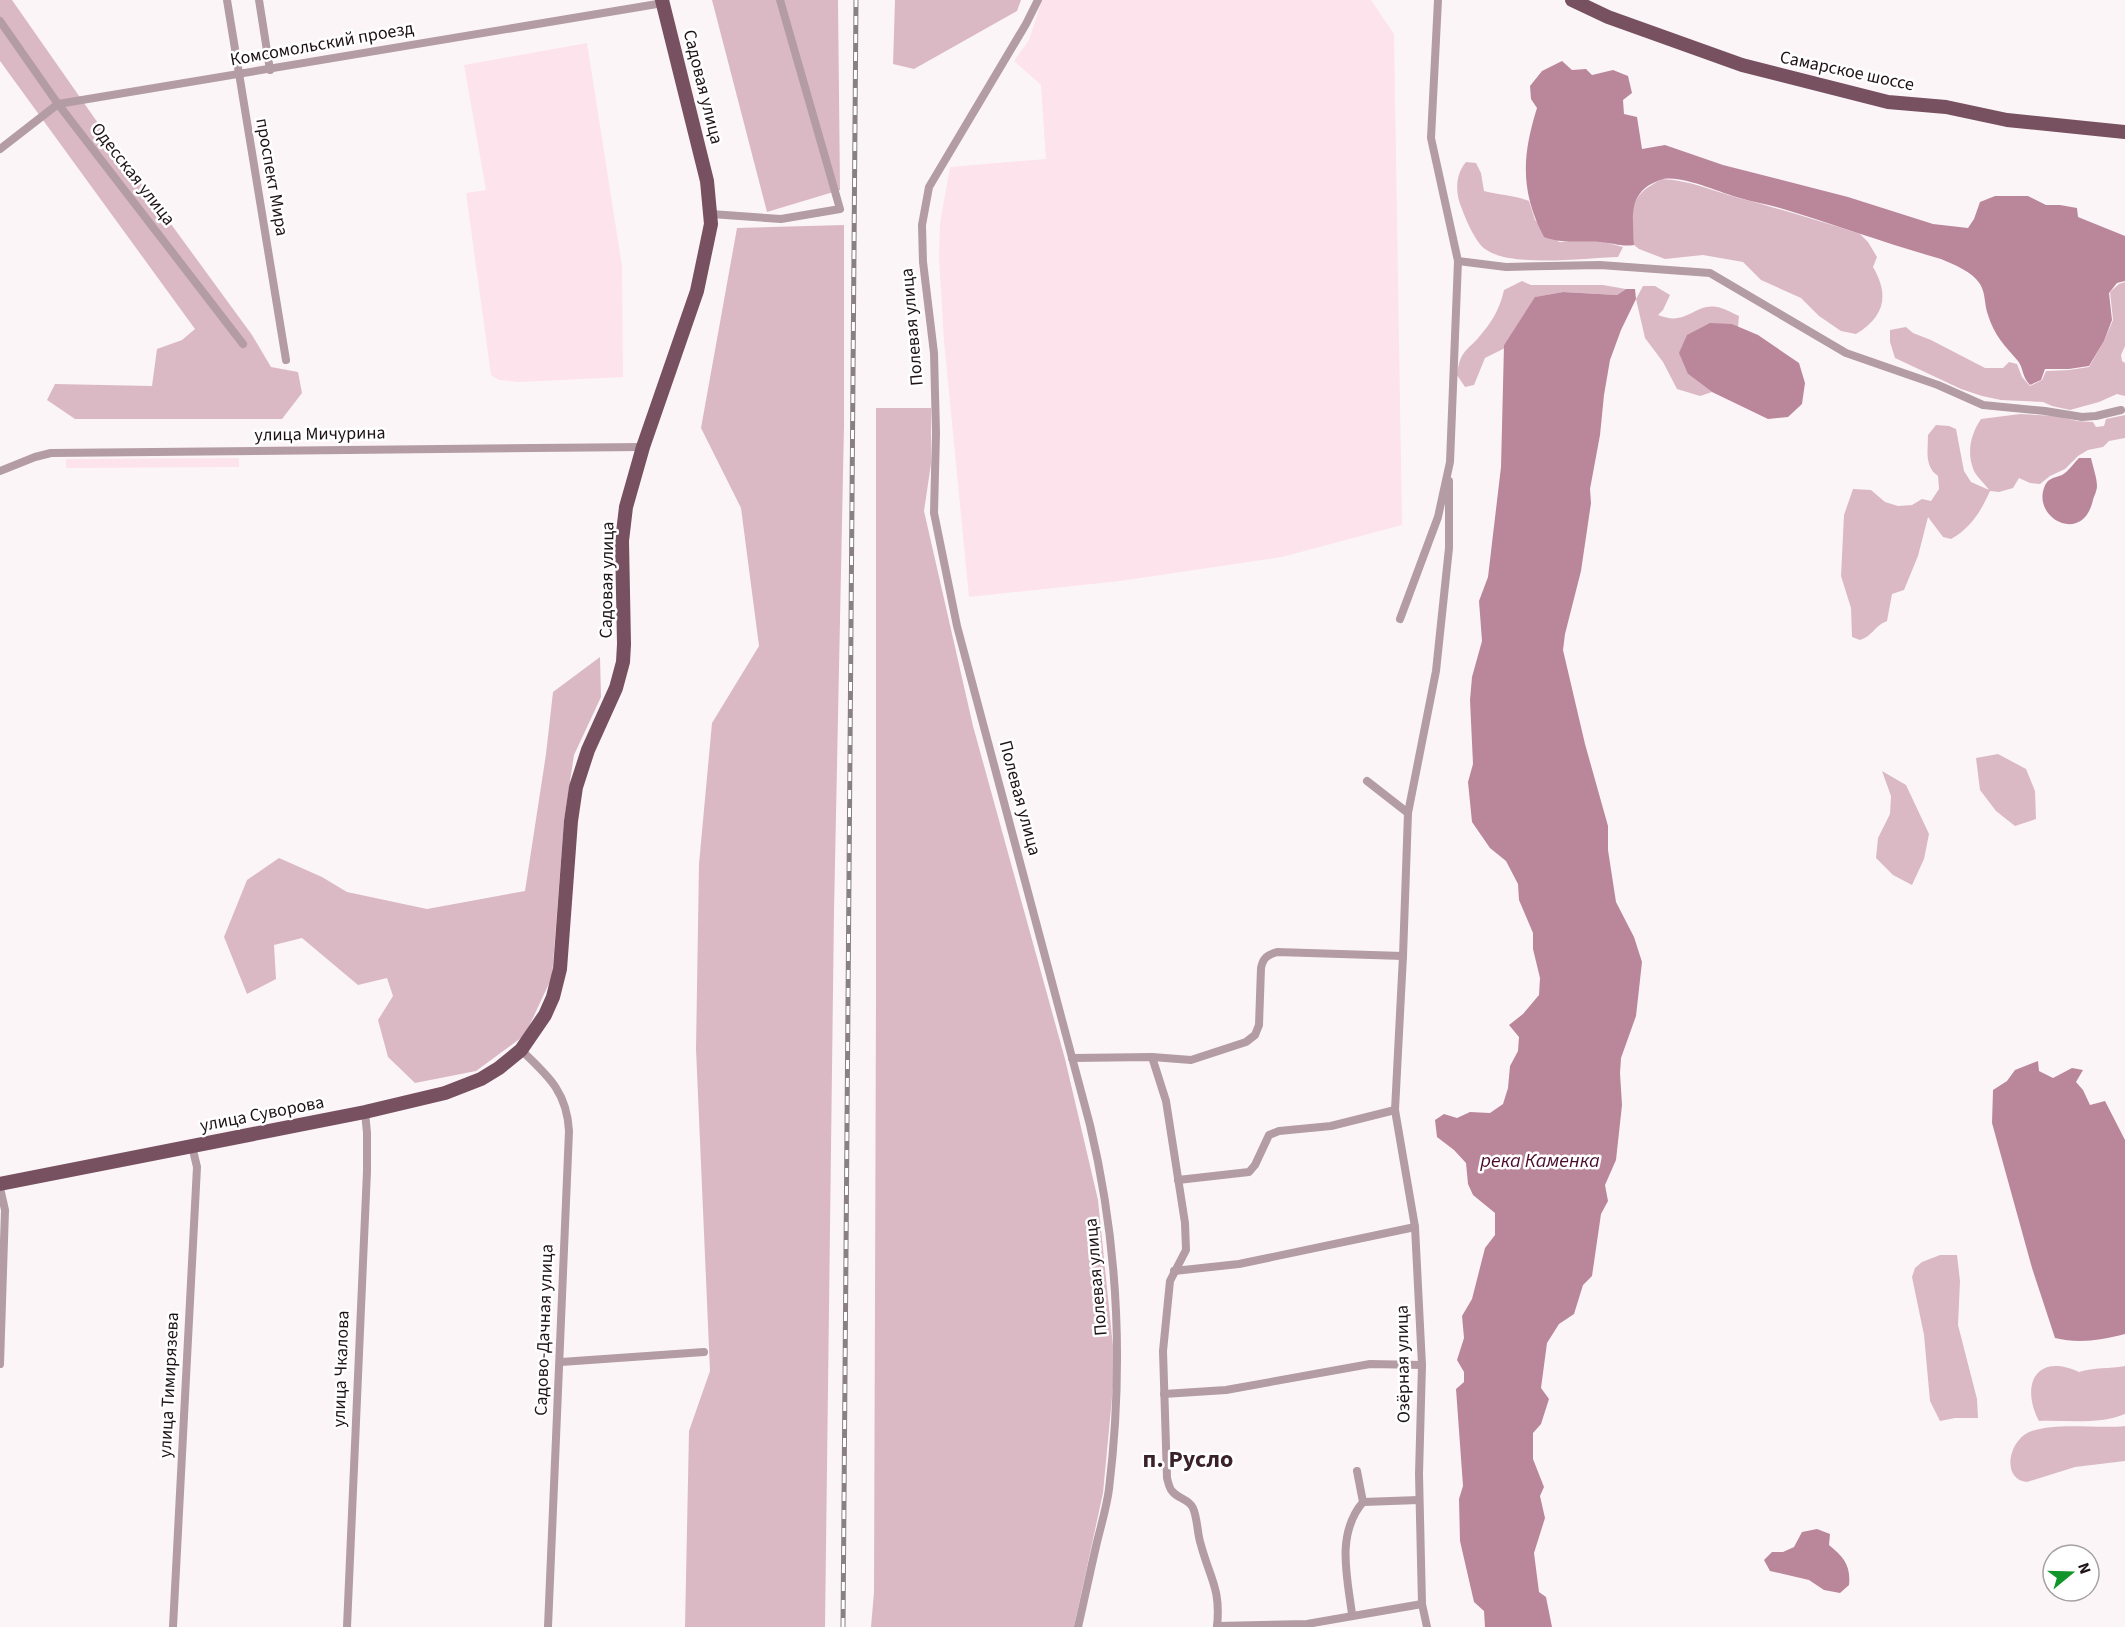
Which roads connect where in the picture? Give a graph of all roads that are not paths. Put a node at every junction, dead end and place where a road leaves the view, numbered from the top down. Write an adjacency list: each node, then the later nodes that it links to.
1 (227, 0): 10 (street, проспект Мира)
2 (259, 0): 9 (street)
3 (780, 0): 14 (street)
4 (1038, 0): 28 (street, Полевая улица)
5 (1438, 0): 15 (street)
6 (1572, 0): 12 (main road, Самарское шоссе)
7 (663, 2): 9 (street, Комсомольский проезд); 14 (main road, Садовая улица)
8 (0, 21): 11 (street, Одесская улица)
9 (270, 70): 10 (street, Комсомольский проезд)
10 (238, 75): 11 (street, Комсомольский проезд); 17 (street, проспект Мира)
11 (58, 104): 13 (street, Комсомольский проезд); 16 (street, Одесская улица)
12 (2125, 132)
13 (0, 149)
14 (711, 214): 19 (main road, Садовая улица)
15 (1458, 261): 18 (street); 20 (street)
16 (243, 344)
17 (286, 360)
18 (2121, 410)
19 (643, 447): 21 (street, улица Мичурина); 26 (main road, Садовая улица)
20 (1450, 462): 22 (street); 24 (street, Озёрная улица)
21 (0, 471)
22 (1400, 619)
23 (1367, 781): 24 (street)
24 (1408, 813): 25 (street, Озёрная улица)
25 (1403, 956): 27 (street); 29 (street, Озёрная улица)
26 (520, 1050): 30 (main road, улица Суворова); 37 (street, Садово-Дачная улица)
27 (1152, 1057): 28 (street); 32 (street)
28 (1072, 1058): 50 (street, Полевая улица)
29 (1395, 1110): 32 (street); 34 (street, Озёрная улица)
30 (364, 1112): 31 (main road, улица Суворова); 48 (street, улица Чкалова)
31 (192, 1146): 33 (main road, улица Суворова); 47 (street, улица Тимирязева)
32 (1178, 1180): 35 (street)
33 (0, 1186): 38 (street)
34 (1415, 1227): 35 (street); 39 (street, Озёрная улица)
35 (1173, 1271): 40 (street)
36 (704, 1352): 37 (street)
37 (561, 1362): 49 (street, Садово-Дачная улица)
38 (0, 1364)
39 (1422, 1365): 40 (street); 42 (street, Озёрная улица)
40 (1164, 1394): 51 (street)
41 (1357, 1471): 43 (street)
42 (1419, 1500): 43 (street); 44 (street, Озёрная улица)
43 (1363, 1502): 45 (street)
44 (1422, 1604): 45 (street); 52 (street, Озёрная улица)
45 (1352, 1614): 46 (street)
46 (1307, 1625): 51 (street)
47 (173, 1627)
48 (347, 1627)
49 (548, 1627)
50 (1078, 1627)
51 (1217, 1627)
52 (1427, 1627)

